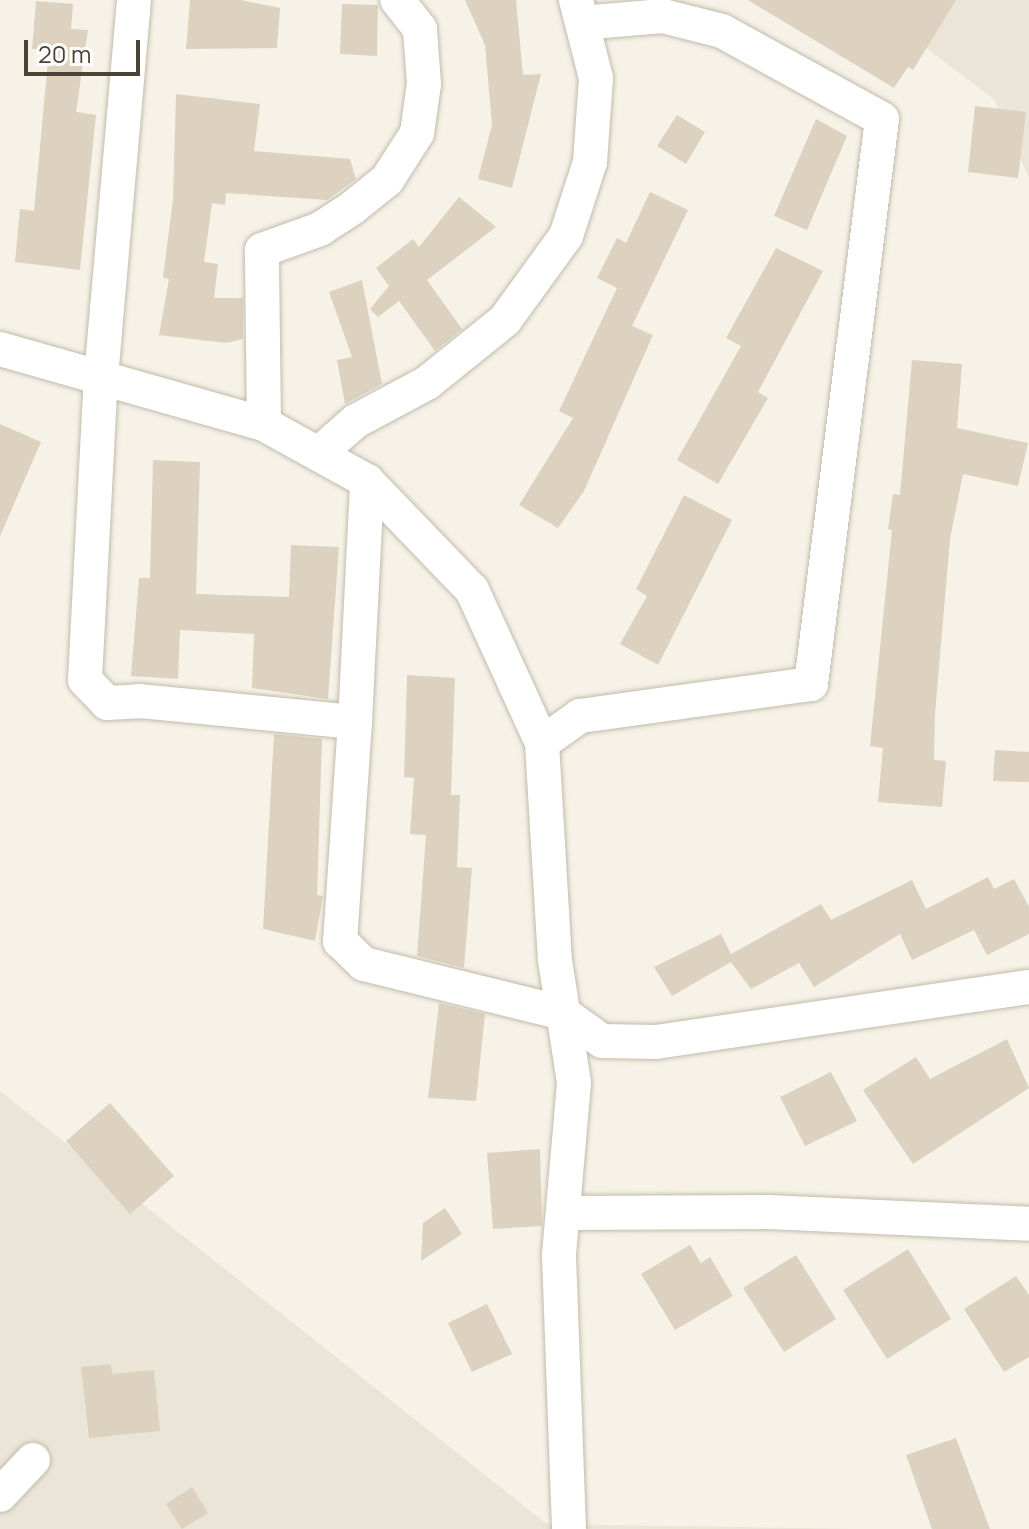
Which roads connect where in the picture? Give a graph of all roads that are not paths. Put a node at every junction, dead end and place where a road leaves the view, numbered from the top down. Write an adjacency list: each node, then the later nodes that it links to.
1 (134, 0): 5 (street)
2 (397, 0): 6 (street)
3 (579, 11): 7 (street); 10 (street)
4 (0, 349): 5 (street)
5 (101, 374): 6 (street); 9 (street)
6 (264, 424): 7 (street)
7 (318, 454): 8 (street)
8 (367, 481): 9 (street); 10 (street)
9 (355, 722): 12 (street)
10 (542, 743): 12 (street)
11 (1029, 987): 12 (street)
12 (563, 1013): 13 (street)
13 (563, 1213): 14 (street); 17 (street)
14 (1029, 1224)
15 (33, 1460): 16 (street)
16 (0, 1495)
17 (569, 1529)

